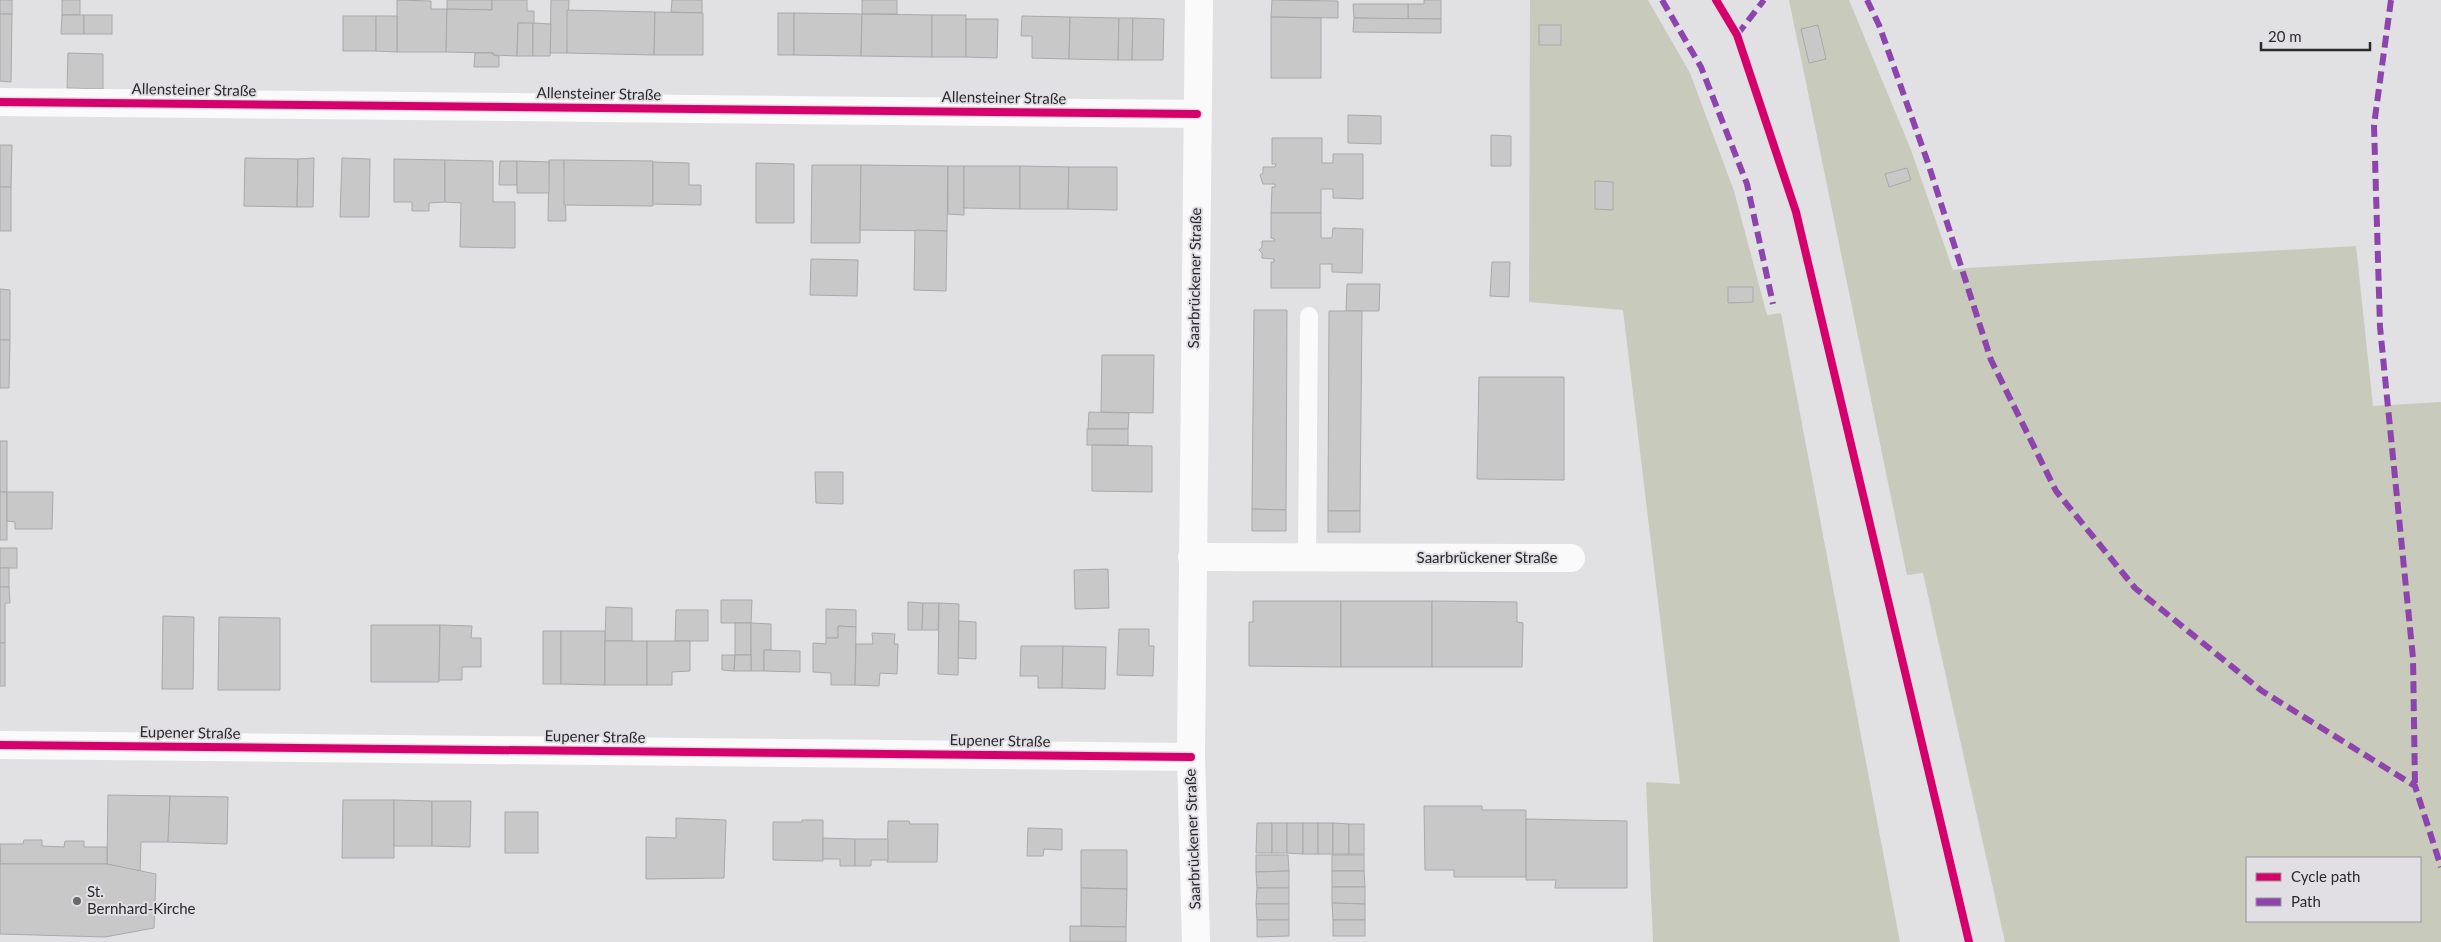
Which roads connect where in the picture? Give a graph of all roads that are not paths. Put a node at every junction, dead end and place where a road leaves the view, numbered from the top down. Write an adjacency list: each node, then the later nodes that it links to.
1 (1199, 0): 3 (street, Saarbrückener Straße)
2 (0, 102): 3 (street, Allensteiner Straße)
3 (1197, 114): 5 (street, Saarbrückener Straße)
4 (1309, 316): 6 (lane)
5 (1192, 557): 6 (street, Saarbrückener Straße); 9 (street, Saarbrückener Straße)
6 (1307, 558): 7 (street, Saarbrückener Straße)
7 (1571, 558)
8 (0, 745): 9 (street, Eupener Straße)
9 (1190, 757): 10 (street, Saarbrückener Straße)
10 (1196, 942)

